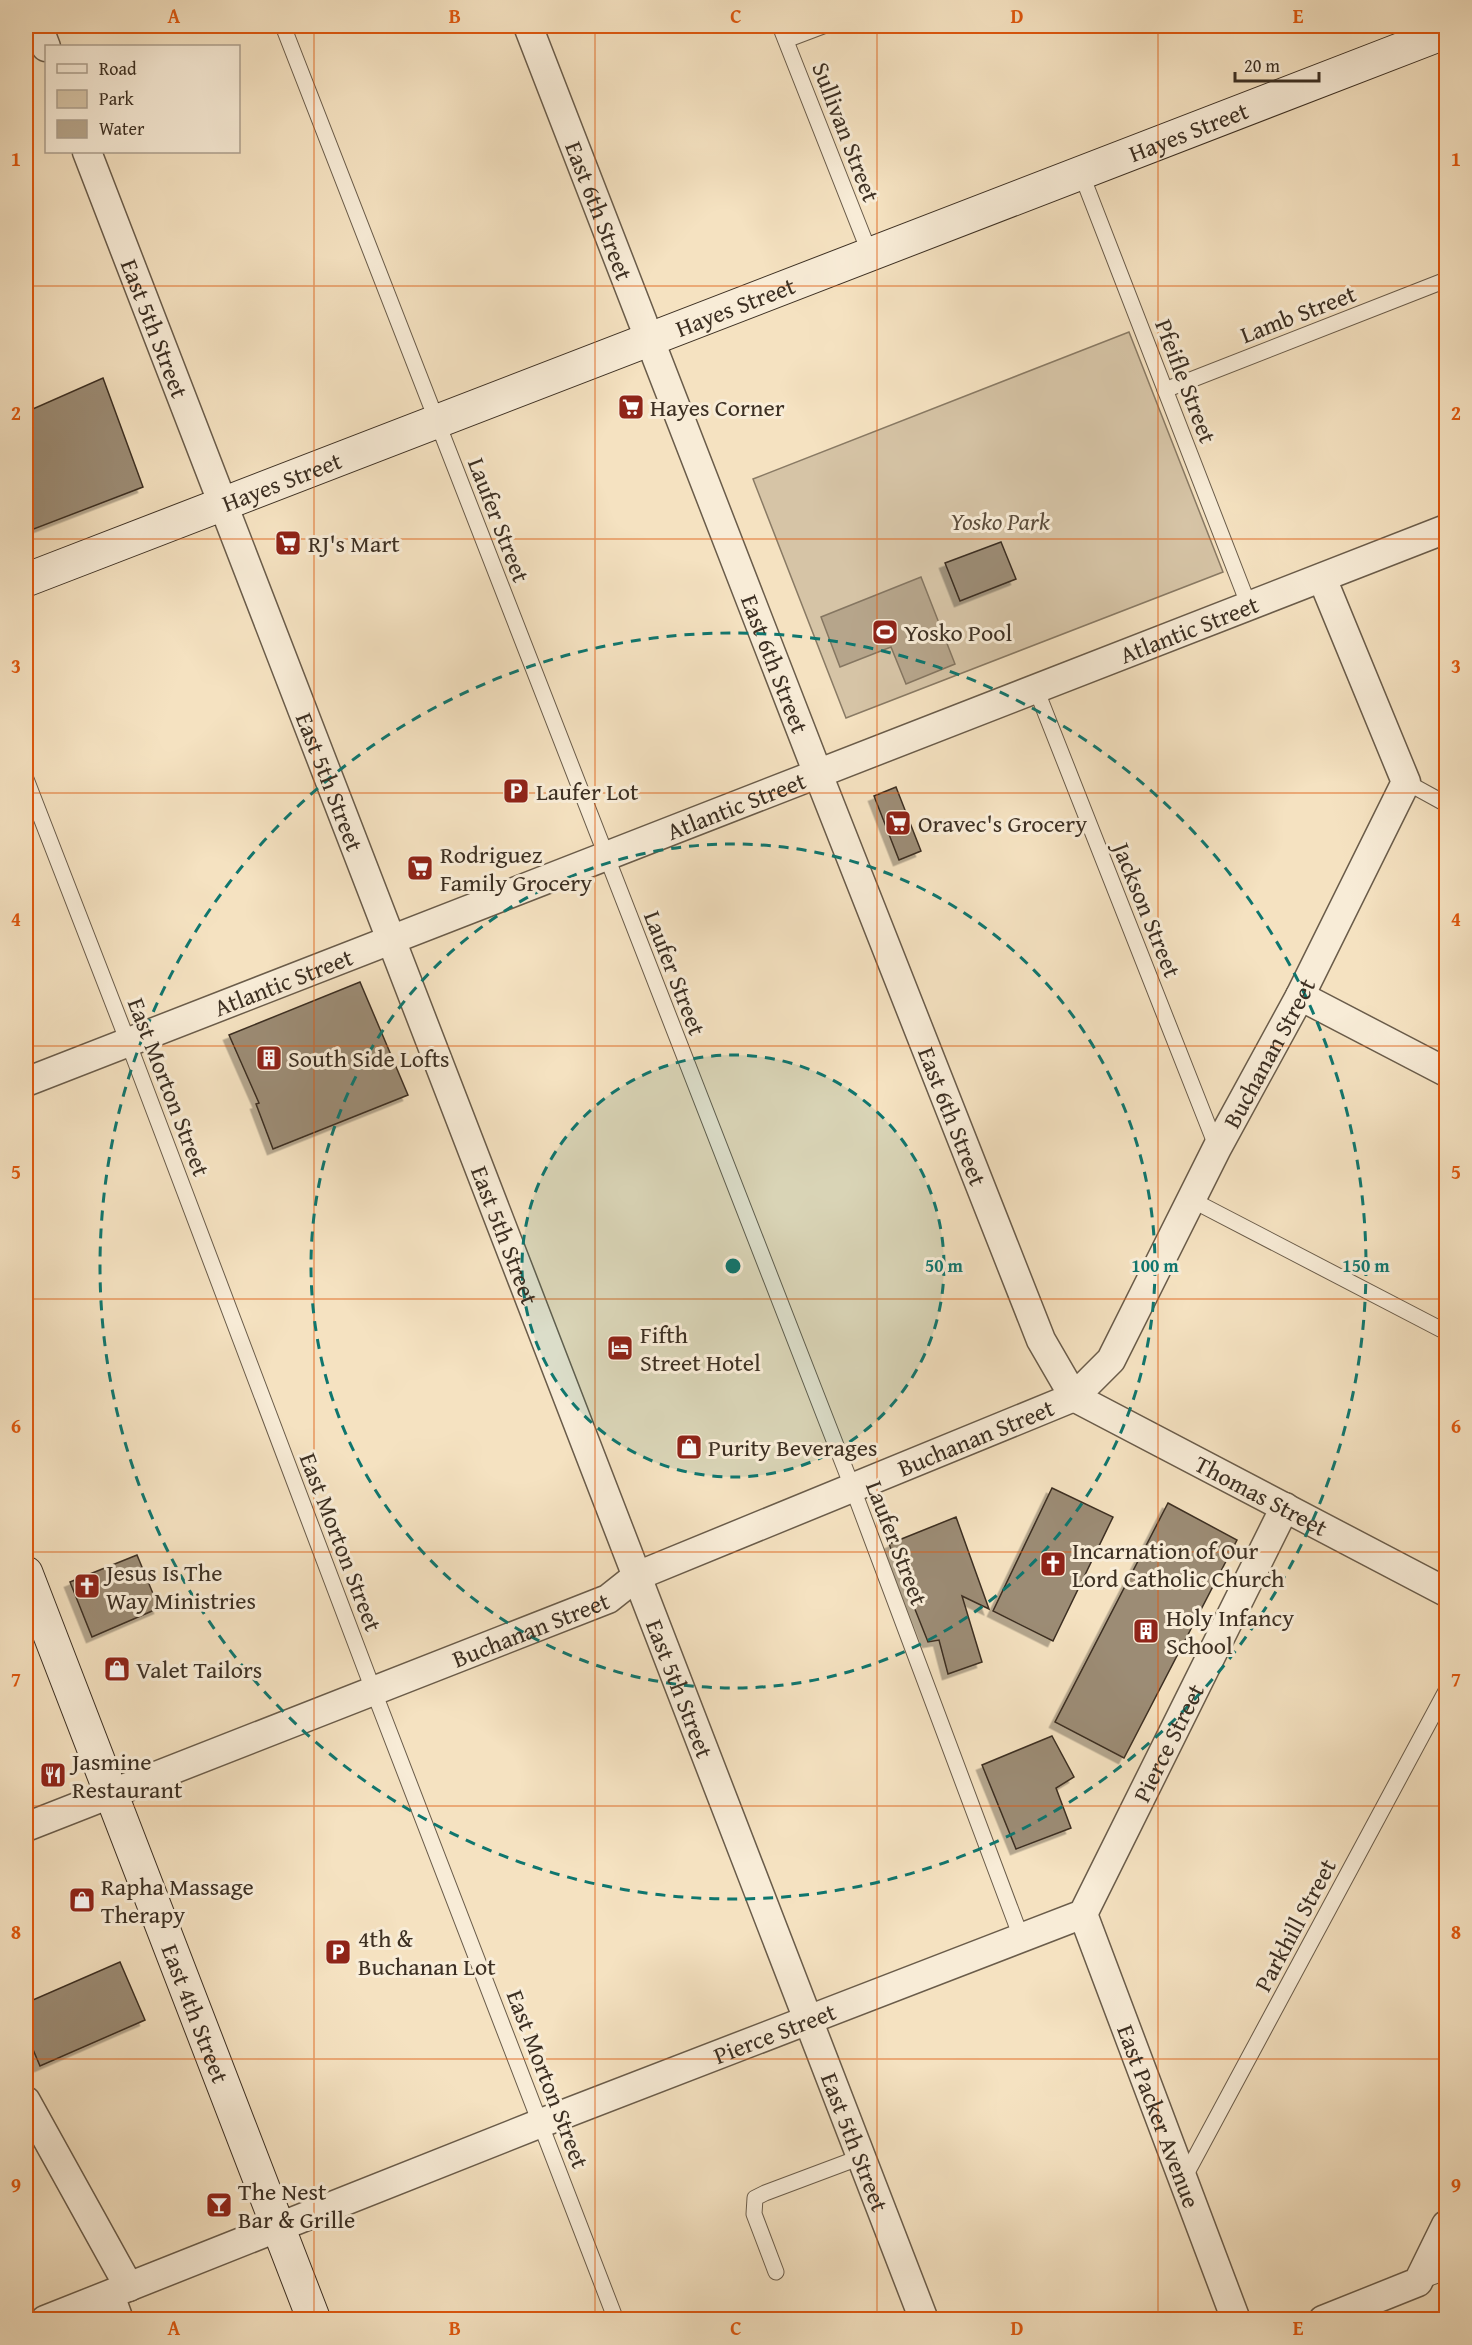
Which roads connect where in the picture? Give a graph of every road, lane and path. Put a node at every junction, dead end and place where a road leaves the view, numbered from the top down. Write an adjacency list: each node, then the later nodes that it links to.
1 (38, 26): 7 (street)
2 (283, 26): 14 (lane, Laufer Street)
3 (528, 26): 12 (street, East 6th Street)
4 (823, 26): 6 (lane)
5 (1446, 32): 9 (street, Hayes Street)
6 (783, 33): 10 (lane, Sullivan Street)
7 (45, 45)
8 (87, 153): 15 (street, East 5th Street)
9 (1081, 173): 10 (street, Hayes Street); 13 (lane, Pfeifle Street)
10 (870, 254): 12 (street, Hayes Street)
11 (1446, 280): 13 (lane, Lamb Street)
12 (650, 339): 14 (street, Hayes Street); 21 (street, East 6th Street)
13 (1165, 390): 19 (lane, Pfeifle Street)
14 (437, 421): 15 (street, Hayes Street); 25 (lane, Laufer Street)
15 (223, 504): 18 (street, Hayes Street); 26 (street, East 5th Street)
16 (1446, 529): 17 (street, Atlantic Street)
17 (1322, 578): 19 (street, Atlantic Street); 23 (street)
18 (26, 580)
19 (1249, 606): 20 (street, Atlantic Street)
20 (1036, 689): 21 (street, Atlantic Street); 31 (lane, Jackson Street)
21 (818, 774): 25 (street, Atlantic Street); 34 (street, East 6th Street)
22 (26, 779): 28 (lane, East Morton Street)
23 (1406, 782): 24 (lane); 27 (street, Buchanan Street)
24 (1446, 804)
25 (606, 857): 26 (street, Atlantic Street); 35 (lane, Laufer Street)
26 (391, 940): 28 (street, Atlantic Street); 38 (street, East 5th Street)
27 (1300, 996): 29 (street); 31 (street, Buchanan Street)
28 (128, 1042): 30 (street, Atlantic Street); 41 (lane, East Morton Street)
29 (1446, 1072)
30 (26, 1082)
31 (1217, 1148): 32 (street, Buchanan Street)
32 (1192, 1200): 33 (lane); 34 (street, Buchanan Street)
33 (1446, 1332)
34 (1074, 1397): 35 (street, Buchanan Street); 36 (street, Thomas Street)
35 (853, 1489): 38 (street, Buchanan Street); 45 (lane, Laufer Street)
36 (1285, 1507): 39 (street, Thomas Street); 44 (street, Pierce Street)
37 (26, 1573): 42 (street, East 4th Street)
38 (637, 1576): 41 (street, Buchanan Street); 46 (street, East 5th Street)
39 (1446, 1592)
40 (1446, 1691): 50 (lane, Parkhill Street)
41 (374, 1692): 42 (street, Buchanan Street); 48 (lane, East Morton Street)
42 (111, 1796): 43 (street, Buchanan Street); 52 (street, East 4th Street)
43 (26, 1827)
44 (1083, 1914): 45 (street, Pierce Street); 50 (street, East Packer Avenue)
45 (1021, 1938): 46 (street, Pierce Street)
46 (808, 2020): 48 (street, Pierce Street); 49 (street, East 5th Street)
47 (26, 2101): 56 (street)
48 (541, 2123): 52 (street, Pierce Street); 59 (lane, East Morton Street)
49 (861, 2157): 53 (lane); 60 (street, East 5th Street)
50 (1183, 2180): 61 (street, East Packer Avenue)
51 (1446, 2225): 55 (street)
52 (278, 2227): 56 (street, Pierce Street); 58 (street, East 4th Street)
53 (776, 2272)
54 (1446, 2272): 55 (lane)
55 (1418, 2282): 62 (street)
56 (119, 2300): 57 (street, Pierce Street)
57 (45, 2319)
58 (314, 2319)
59 (616, 2319)
60 (924, 2319)
61 (1236, 2319)
62 (1323, 2319)

